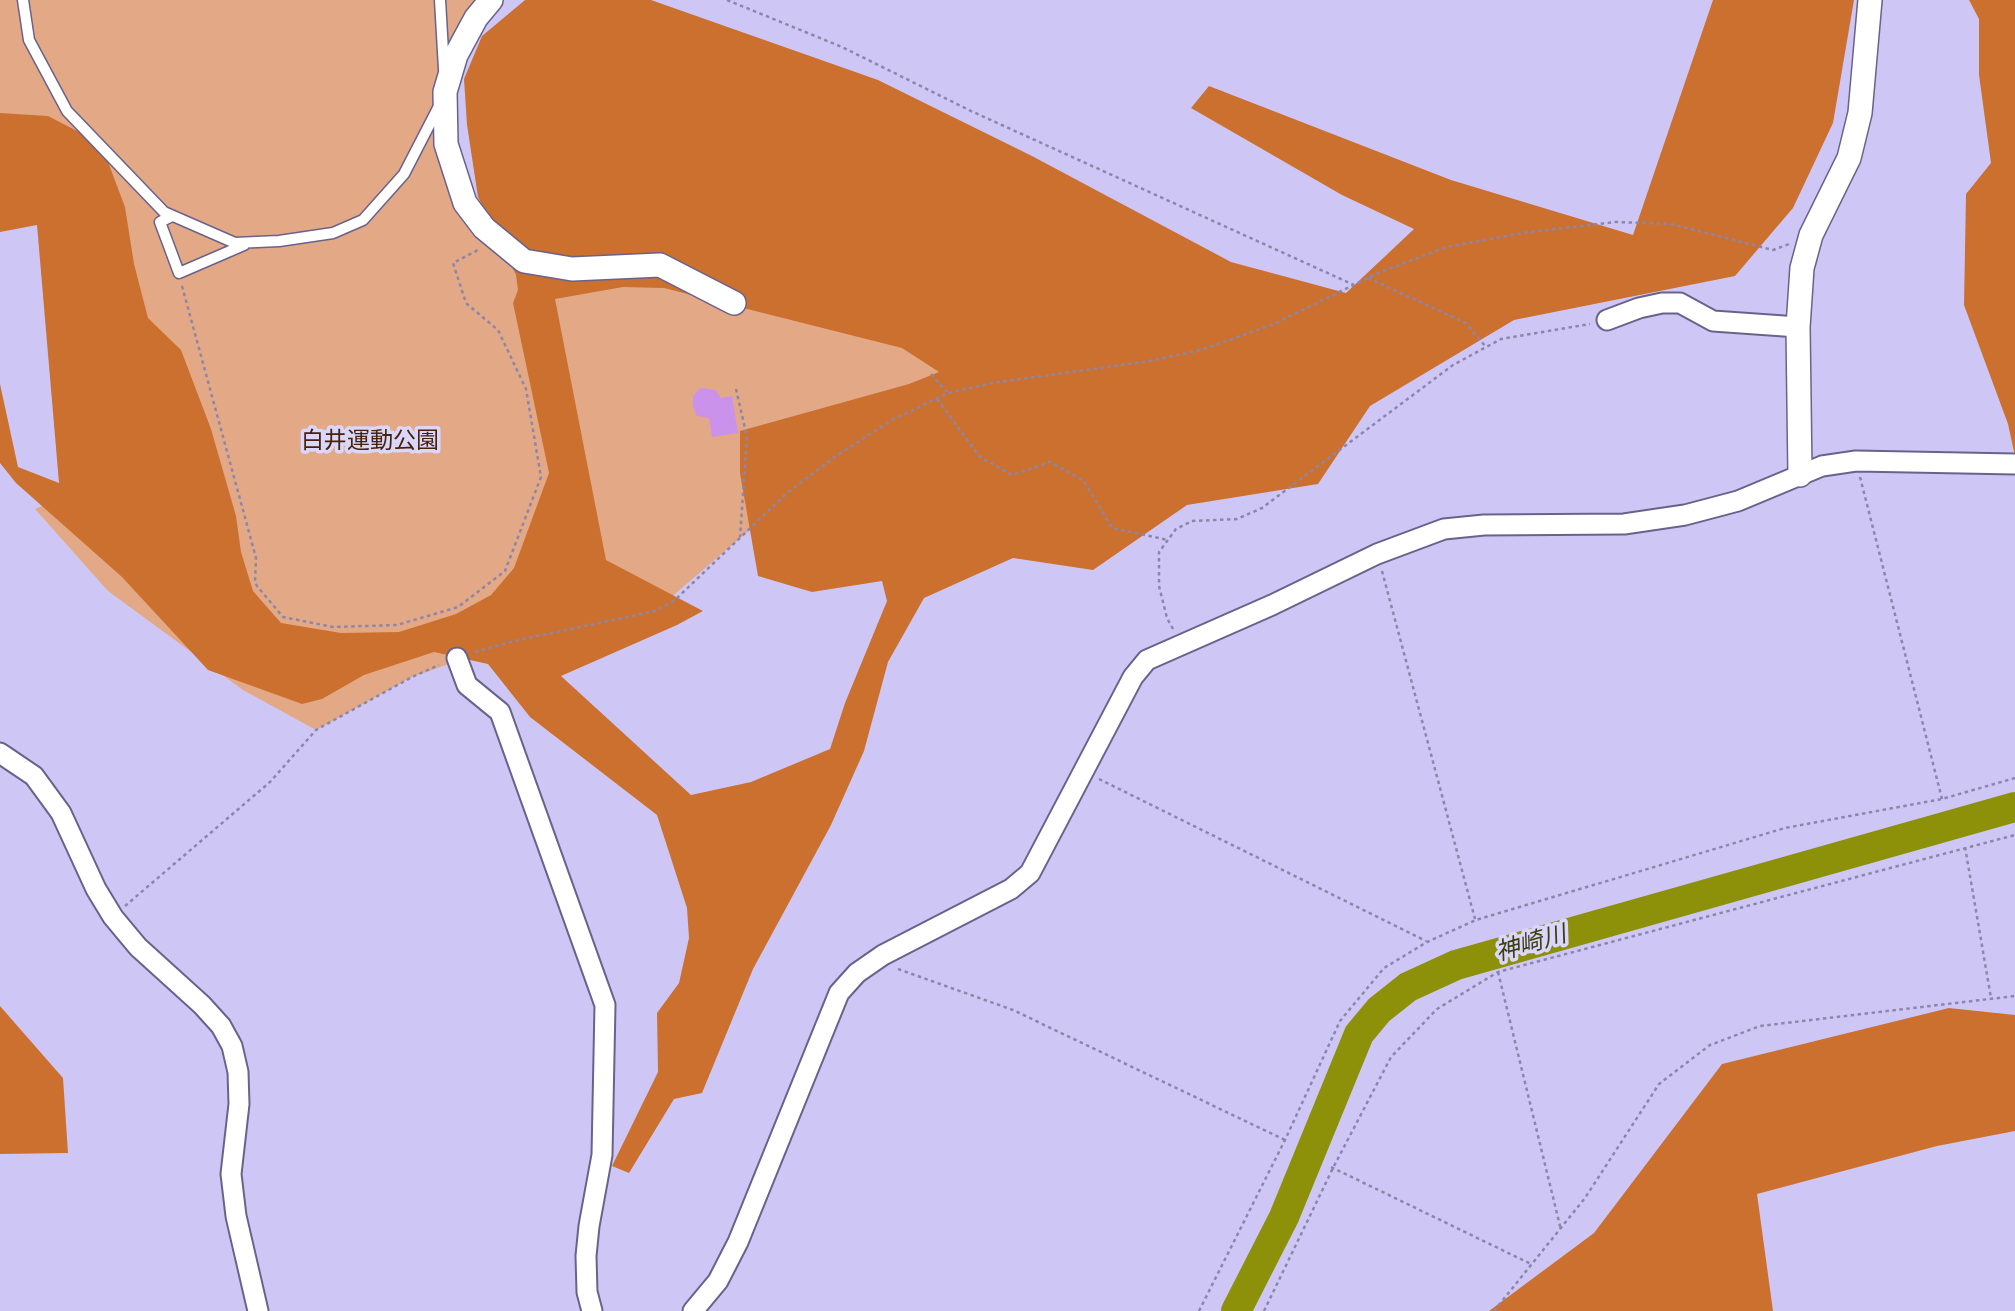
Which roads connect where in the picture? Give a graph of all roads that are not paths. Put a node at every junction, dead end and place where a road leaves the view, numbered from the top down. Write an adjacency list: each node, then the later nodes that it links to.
1 (23, 0): 6 (lane)
2 (440, 0): 5 (lane)
3 (491, 0): 5 (street)
4 (1870, 0): 10 (street)
5 (444, 92): 7 (lane); 8 (street)
6 (172, 216): 7 (lane); 7 (lane)
7 (251, 242)
8 (734, 303)
9 (1607, 320): 10 (street)
10 (1798, 327): 12 (street)
11 (2015, 464): 12 (street)
12 (1800, 475): 17 (street)
13 (457, 658): 16 (street)
14 (0, 753): 15 (street)
15 (258, 1311)
16 (592, 1311)
17 (693, 1311)

